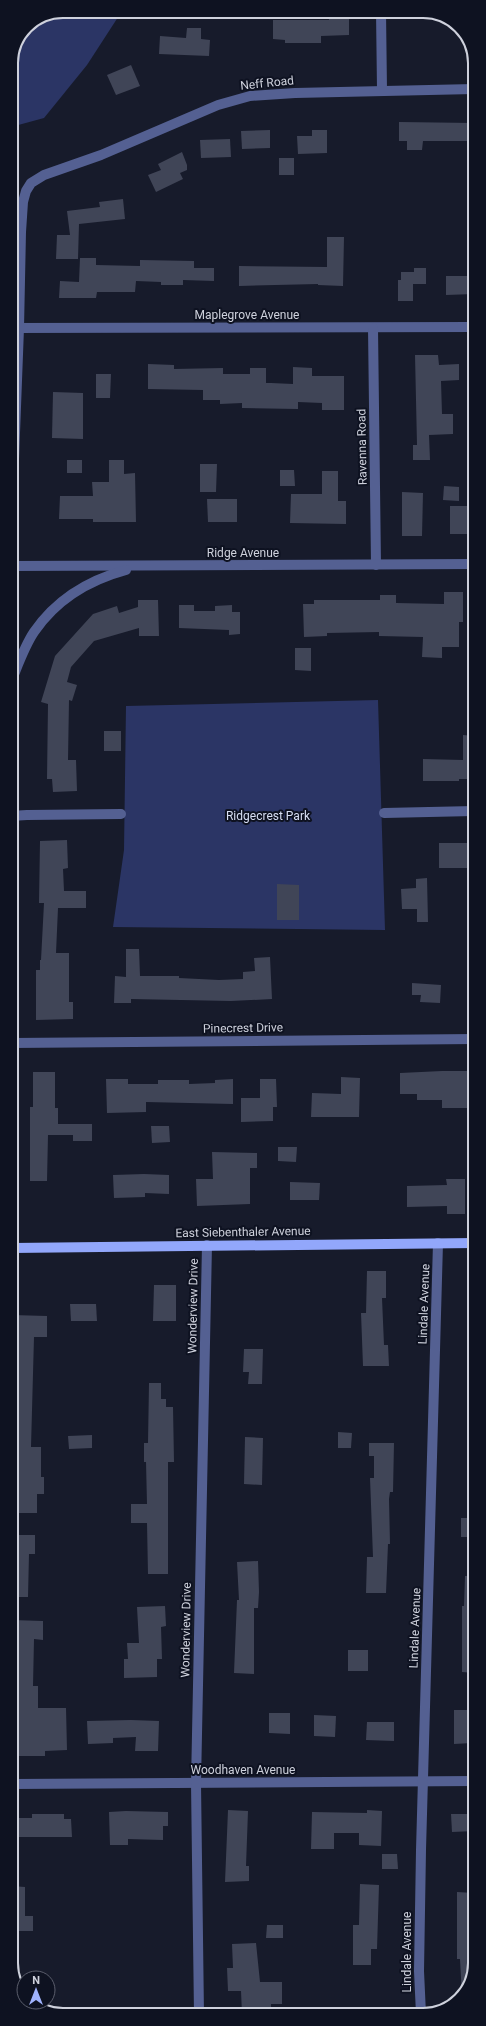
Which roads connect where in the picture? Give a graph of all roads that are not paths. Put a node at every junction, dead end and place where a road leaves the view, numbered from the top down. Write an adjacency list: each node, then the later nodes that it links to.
1 (381, 18): 2 (street)
2 (382, 90): 3 (street, Neff Road); 4 (street, Neff Road)
3 (468, 90)
4 (18, 270)
5 (468, 327): 7 (street, Maplegrove Avenue)
6 (18, 328): 7 (street, Maplegrove Avenue)
7 (373, 328): 9 (street, Ravenna Road)
8 (468, 564): 9 (street, Ridge Avenue)
9 (376, 565): 11 (street, Ridge Avenue)
10 (18, 566): 11 (street, Ridge Avenue)
11 (148, 567): 12 (street)
12 (18, 665)
13 (468, 811): 14 (street)
14 (384, 813)
15 (121, 814): 16 (street)
16 (18, 816)
17 (468, 1039): 18 (street, Pinecrest Drive)
18 (18, 1043)
19 (438, 1243): 20 (main road, East Siebenthaler Avenue); 21 (main road, East Siebenthaler Avenue); 24 (street, Lindale Avenue)
20 (468, 1243)
21 (207, 1245): 22 (main road, East Siebenthaler Avenue); 25 (street, Wonderview Drive)
22 (18, 1248)
23 (468, 1781): 24 (street, Woodhaven Avenue)
24 (424, 1782): 25 (street, Woodhaven Avenue); 28 (street, Lindale Avenue)
25 (196, 1783): 26 (street, Woodhaven Avenue); 27 (street, Wonderview Drive)
26 (18, 1784)
27 (199, 2008)
28 (421, 2008)

